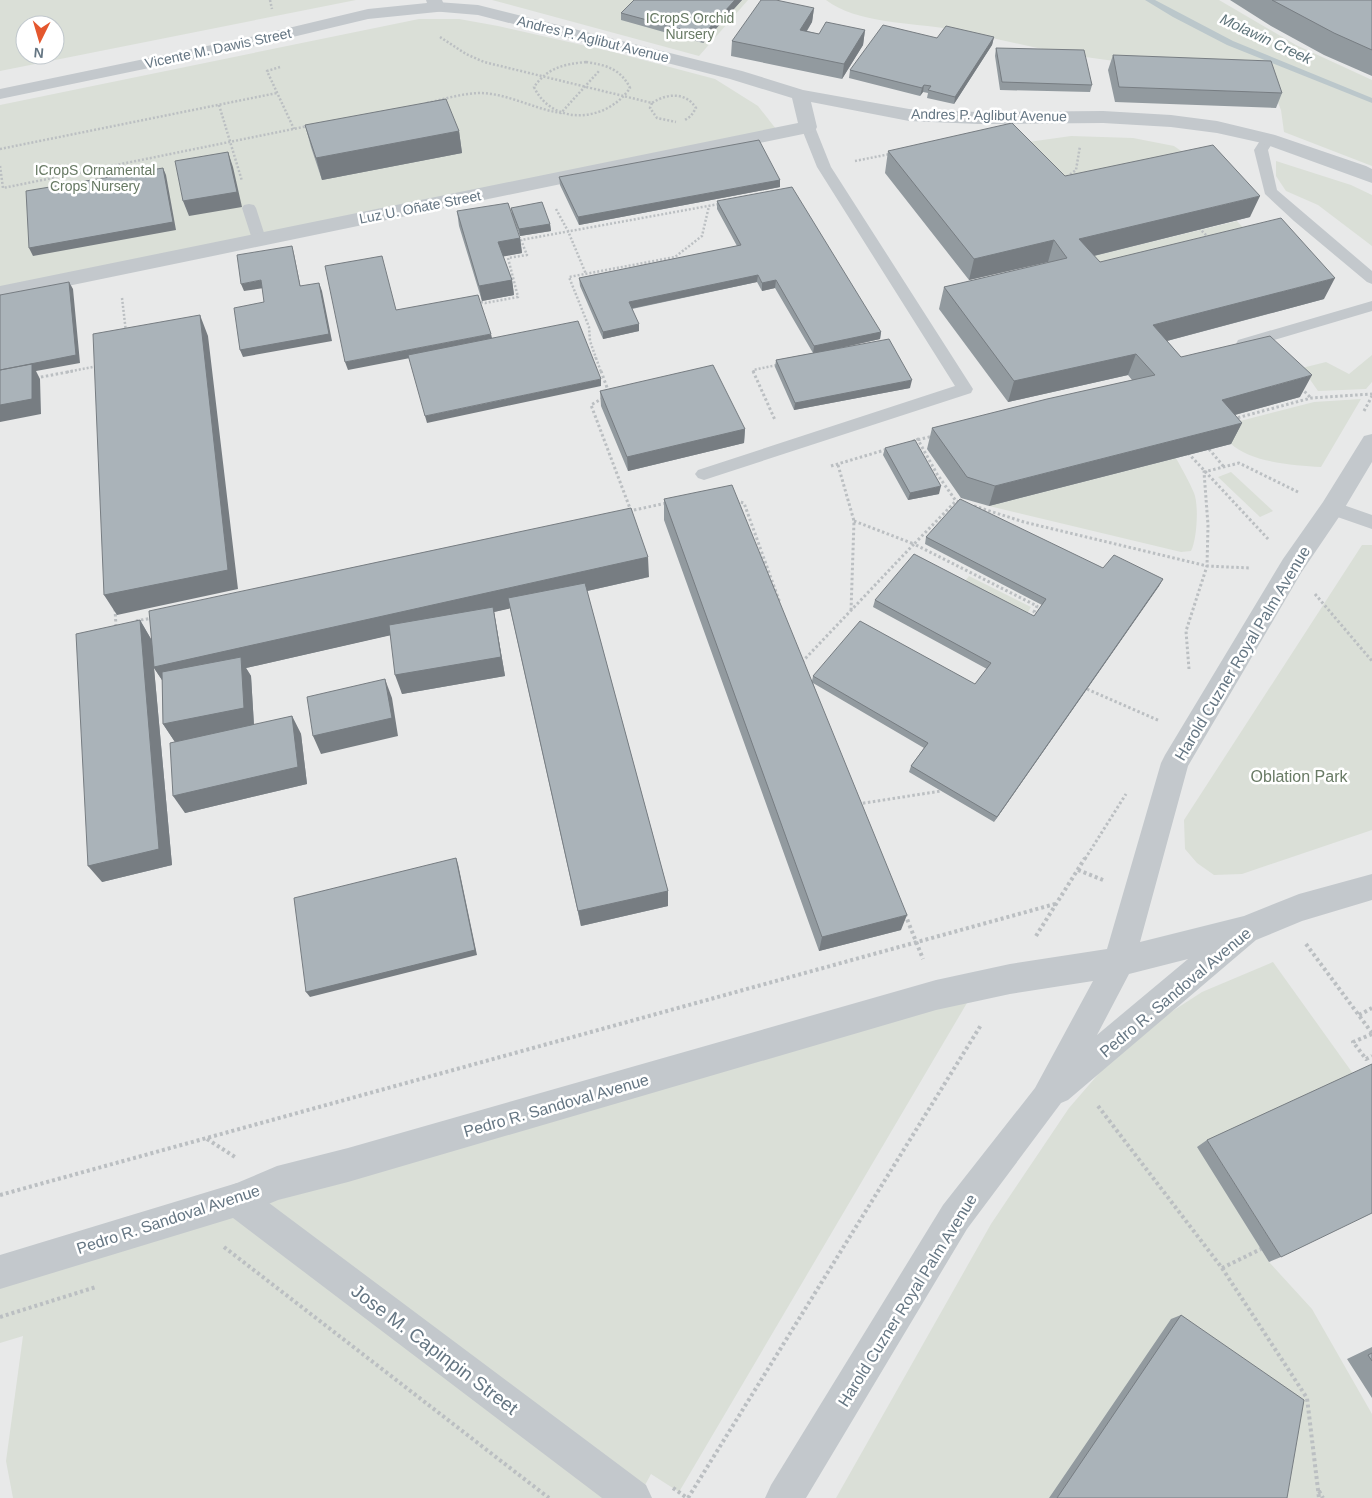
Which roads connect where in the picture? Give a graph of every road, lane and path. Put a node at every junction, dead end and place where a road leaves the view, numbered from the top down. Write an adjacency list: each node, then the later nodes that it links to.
1 (435, 3): 7 (street, Vicente M. Dawis Street); 9 (street, Andres P. Aglibut Avenue)
2 (437, 35): 5 (path)
3 (285, 65): 8 (path)
4 (604, 65): 5 (path); 6 (path); 10 (path)
5 (540, 77): 6 (path); 14 (path)
6 (583, 87): 10 (path); 14 (path)
7 (0, 94)
8 (277, 94): 13 (path); 17 (path)
9 (800, 95): 16 (street); 18 (street, Andres P. Aglibut Avenue)
10 (626, 98): 11 (path); 14 (path)
11 (652, 103): 11 (path)
12 (420, 104): 14 (path)
13 (219, 105): 19 (path); 21 (path)
14 (560, 113)
15 (313, 126): 17 (path)
16 (808, 127): 24 (lane); 34 (street, Luz U. Oñate Street)
17 (294, 129): 19 (path)
18 (1268, 140): 25 (street, Andres P. Aglibut Avenue); 37 (lane)
19 (231, 142): 23 (path); 30 (path)
20 (1080, 144): 26 (path)
21 (0, 149)
22 (898, 151): 24 (path)
23 (0, 166)
24 (824, 167): 52 (lane)
25 (1372, 177)
26 (1066, 178)
27 (727, 203): 29 (path)
28 (680, 206): 31 (path)
29 (709, 206): 31 (path); 36 (path)
30 (249, 208): 34 (lane)
31 (682, 211): 33 (path)
32 (1199, 227): 35 (path)
33 (568, 231): 36 (path); 40 (path)
34 (259, 239): 39 (street, Luz U. Oñate Street)
35 (1212, 241)
36 (586, 274): 44 (path)
37 (1372, 279)
38 (122, 291): 42 (path)
39 (0, 293)
40 (468, 302)
41 (1372, 306): 43 (lane)
42 (127, 341)
43 (1227, 348)
44 (596, 358): 46 (path); 68 (path)
45 (98, 360): 48 (path)
46 (591, 360)
47 (781, 364): 58 (path)
48 (27, 379)
49 (1298, 385): 51 (path)
50 (1372, 394): 51 (path)
51 (1311, 398): 53 (path)
52 (902, 409): 54 (lane); 56 (path)
53 (1232, 419)
54 (829, 433): 58 (lane); 70 (path)
55 (937, 435): 56 (path)
56 (918, 440): 66 (path)
57 (1372, 442): 67 (street, Harold Cuzner Royal Palm Avenue)
58 (787, 446): 63 (lane)
59 (1184, 448): 62 (path)
60 (1209, 449): 61 (path)
61 (1224, 467): 62 (path); 67 (path)
62 (1204, 472): 73 (path)
63 (704, 474)
64 (728, 498): 76 (path)
65 (676, 501): 68 (path)
66 (956, 501): 72 (path); 73 (path)
67 (1332, 508): 71 (lane); 74 (street, Harold Cuzner Royal Palm Avenue)
68 (631, 511): 69 (path)
69 (622, 513)
70 (854, 521): 72 (path); 77 (path)
71 (1372, 522)
72 (914, 544): 77 (path); 78 (path)
73 (1207, 566): 74 (path); 83 (path)
74 (1292, 566): 85 (street, Harold Cuzner Royal Palm Avenue)
75 (115, 606): 81 (path)
76 (782, 609)
77 (851, 612): 82 (path)
78 (1038, 615)
79 (155, 617): 80 (path)
80 (135, 621)
81 (126, 624)
82 (798, 666)
83 (1190, 669)
84 (1087, 690): 85 (path)
85 (1193, 735): 95 (street, Harold Cuzner Royal Palm Avenue)
86 (1129, 789): 90 (path)
87 (941, 791): 88 (path)
88 (860, 813)
89 (1372, 887): 92 (street, Pedro R. Sandoval Avenue)
90 (1055, 904): 93 (path); 96 (path)
91 (902, 908): 93 (path)
92 (1245, 930): 95 (street, Pedro R. Sandoval Avenue); 102 (street, Pedro R. Sandoval Avenue)
93 (917, 942): 97 (path); 104 (path)
94 (1306, 943): 99 (path)
95 (1119, 962): 96 (street, Pedro R. Sandoval Avenue); 102 (street, Harold Cuzner Royal Palm Avenue)
96 (1010, 979): 97 (street, Pedro R. Sandoval Avenue); 114 (path)
97 (936, 995): 105 (street, Pedro R. Sandoval Avenue)
98 (1372, 1008): 99 (path)
99 (1359, 1015): 100 (path)
100 (1372, 1034): 101 (path)
101 (1372, 1056)
102 (1046, 1099): 115 (street, Harold Cuzner Royal Palm Avenue)
103 (1096, 1103): 108 (path)
104 (0, 1195)
105 (237, 1200): 109 (street, Pedro R. Sandoval Avenue); 113 (street, Jose M. Capinpin Street)
106 (216, 1250): 112 (path)
107 (1261, 1250): 108 (path)
108 (1222, 1268): 116 (path)
109 (0, 1272)
110 (105, 1284): 111 (path)
111 (0, 1317)
112 (549, 1498)
113 (634, 1498)
114 (688, 1498)
115 (784, 1498)
116 (1321, 1498)

